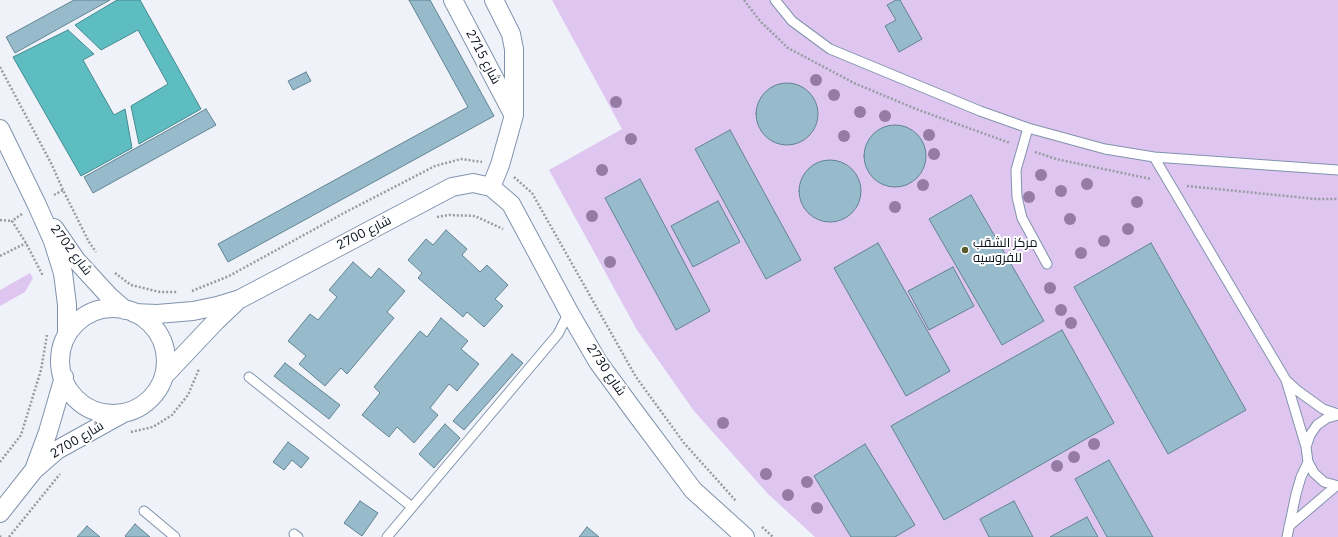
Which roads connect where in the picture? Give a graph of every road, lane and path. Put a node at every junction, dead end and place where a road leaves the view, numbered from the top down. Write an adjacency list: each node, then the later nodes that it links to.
1 (453, 0): 5 (street, شارع 2715)
2 (494, 0): 5 (street, شارع 2715)
3 (775, 0): 6 (lane)
4 (0, 68): 12 (path)
5 (514, 114): 9 (street, شارع 2715)
6 (1028, 128): 8 (lane); 21 (lane)
7 (0, 129): 13 (street, شارع 2702)
8 (1154, 157): 10 (lane); 35 (lane)
9 (500, 165): 11 (street, شارع 2715); 25 (path); 45 (path)
10 (1338, 170)
11 (491, 187): 26 (street, شارع 2700); 28 (street, شارع 2730)
12 (63, 190): 13 (path); 19 (path)
13 (37, 205): 16 (path); 27 (street, شارع 2702); 30 (street, شارع 2702)
14 (434, 218): 17 (path)
15 (0, 220): 16 (path)
16 (12, 221): 18 (path)
17 (506, 234)
18 (26, 243): 20 (path); 23 (path)
19 (98, 254)
20 (0, 256)
21 (1047, 264)
22 (113, 271): 24 (path)
23 (43, 276)
24 (183, 291)
25 (191, 291)
26 (240, 299): 27 (street, شارع 2700); 32 (street, شارع 2700)
27 (130, 311): 30 (street); 32 (street)
28 (569, 312): 46 (lane); 54 (street, شارع 2730)
29 (48, 332): 40 (path)
30 (67, 334): 33 (street)
31 (201, 363): 38 (path)
32 (164, 376): 36 (street)
33 (64, 377): 36 (street); 42 (street, شارع 2700)
34 (249, 377): 46 (lane)
35 (1286, 380): 37 (lane); 39 (lane)
36 (122, 414): 42 (street, شارع 2700)
37 (1338, 415): 39 (lane)
38 (131, 432)
39 (1306, 447): 41 (lane)
40 (0, 462)
41 (1308, 462): 44 (lane); 50 (lane)
42 (34, 470): 48 (street, شارع 2700)
43 (63, 471): 51 (path)
44 (1337, 486): 50 (lane)
45 (741, 506)
46 (412, 507): 53 (lane)
47 (144, 511): 52 (lane)
48 (0, 513)
49 (756, 522): 55 (path)
50 (1289, 526): 56 (lane)
51 (9, 537)
52 (175, 537)
53 (387, 537)
54 (745, 537)
55 (773, 537)
56 (1287, 537)

